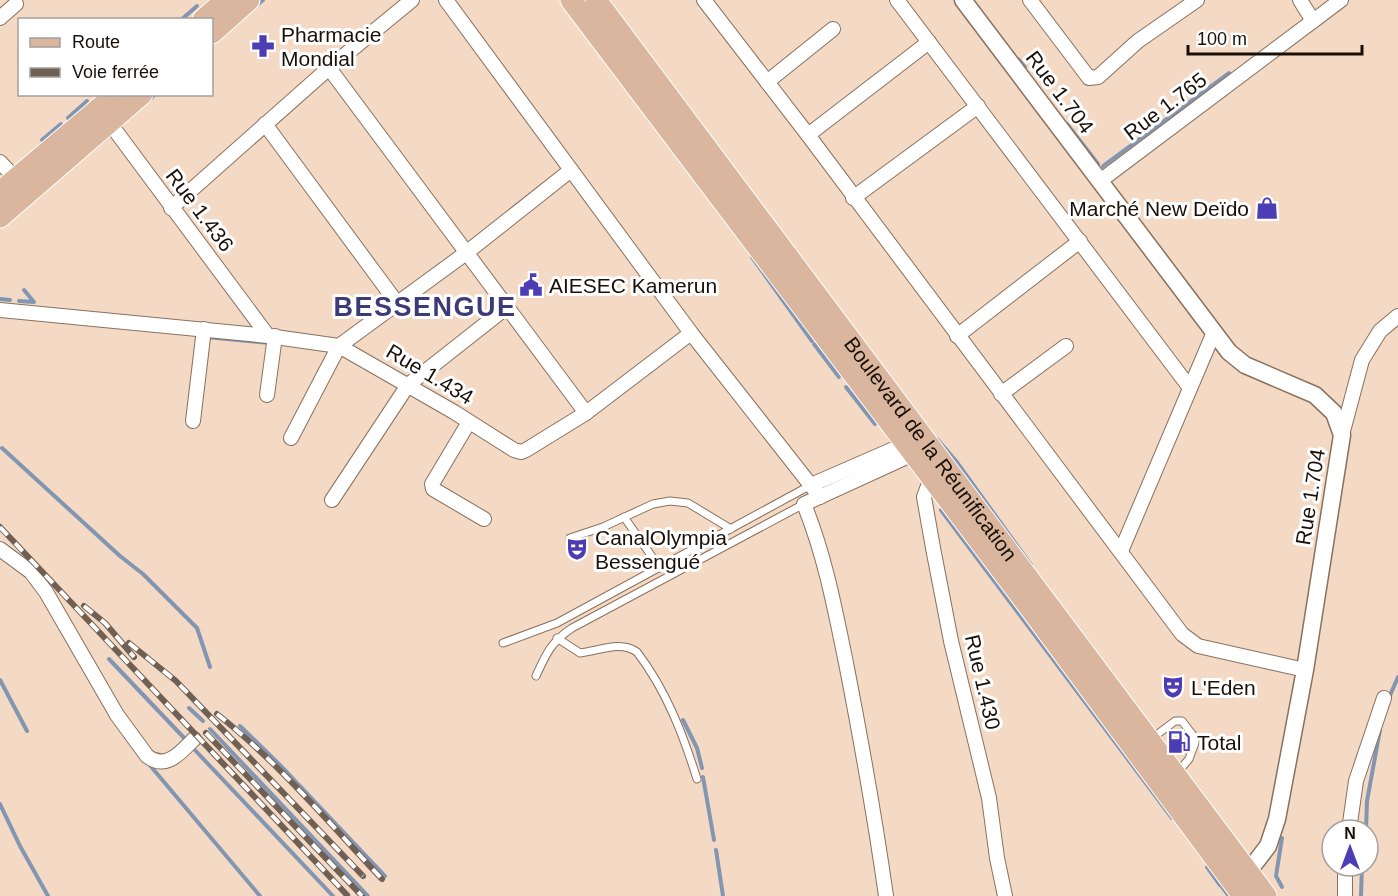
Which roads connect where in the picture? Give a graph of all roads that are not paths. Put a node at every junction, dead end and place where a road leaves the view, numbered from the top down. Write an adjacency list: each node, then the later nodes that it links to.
1 (226, 0): 16 (main road)
2 (249, 0): 19 (main road)
3 (412, 0): 21 (street)
4 (446, 0): 30 (street)
5 (571, 0): 58 (main road)
6 (596, 0): 58 (main road, Boulevard de la Réunification)
7 (897, 0): 20 (street)
8 (963, 0): 31 (street, Rue 1.704)
9 (1030, 0): 10 (street)
10 (1197, 0)
11 (1300, 0): 17 (street)
12 (1341, 0): 17 (street, Rue 1.765)
13 (705, 1): 22 (street)
14 (16, 4): 15 (street)
15 (0, 18)
16 (205, 18)
17 (1313, 21): 31 (street, Rue 1.765)
18 (833, 29): 22 (street)
19 (213, 32)
20 (929, 42): 25 (street); 28 (street)
21 (329, 68): 27 (street); 37 (street)
22 (767, 82): 28 (street)
23 (115, 96): 26 (main road)
24 (139, 96): 26 (main road)
25 (978, 106): 33 (street); 36 (street)
26 (105, 116): 32 (main road); 34 (street, Rue 1.436); 35 (main road)
27 (265, 124): 34 (street); 38 (street)
28 (808, 135): 33 (street)
29 (0, 162): 32 (street)
30 (571, 170): 37 (street); 44 (street)
31 (1100, 182): 43 (street, Rue 1.704)
32 (8, 185)
33 (853, 198): 46 (street)
34 (171, 208): 45 (street, Rue 1.436)
35 (0, 217)
36 (1080, 241): 46 (street); 50 (street)
37 (466, 253): 38 (street); 39 (street)
38 (398, 303): 47 (street)
39 (507, 307): 49 (street); 53 (street)
40 (0, 310): 42 (street, Rue 1.434)
41 (1398, 316): 56 (street)
42 (204, 330): 45 (street, Rue 1.434); 54 (street)
43 (1214, 332): 50 (street); 56 (street, Rue 1.704)
44 (691, 333): 53 (street, Rue 1.434); 60 (street)
45 (272, 336): 47 (street, Rue 1.434); 52 (street)
46 (957, 336): 51 (street)
47 (339, 346): 49 (street, Rue 1.434); 57 (street)
48 (1066, 346): 51 (street)
49 (408, 385): 55 (street, Rue 1.434); 62 (street)
50 (1190, 388): 69 (street)
51 (1001, 394): 69 (street)
52 (267, 395)
53 (586, 413): 55 (street, Rue 1.434)
54 (193, 421)
55 (469, 422): 65 (street)
56 (1342, 435): 73 (street, Rue 1.704)
57 (291, 438)
58 (917, 445): 59 (main road); 60 (street); 61 (street); 77 (main road, Boulevard de la Réunification)
59 (931, 478): 82 (main road); 84 (street, Rue 1.430)
60 (811, 485): 61 (street); 66 (lane)
61 (820, 497): 63 (street)
62 (332, 500)
63 (804, 504): 71 (lane); 83 (street)
64 (624, 517): 66 (lane); 67 (lane); 70 (lane)
65 (484, 519)
66 (731, 529): 70 (lane)
67 (570, 538)
68 (0, 549): 76 (street)
69 (1121, 551): 73 (street)
70 (660, 568): 72 (lane)
71 (557, 638): 74 (lane); 79 (lane)
72 (503, 643)
73 (1305, 670): 82 (street, Rue 1.704)
74 (536, 676)
75 (1384, 698): 80 (street)
76 (194, 739)
77 (1149, 741): 78 (main road, Boulevard de la Réunification); 78 (lane)
78 (1175, 775): 82 (main road, Boulevard de la Réunification)
79 (697, 779)
80 (1350, 818)
81 (1345, 878): 86 (street)
82 (1241, 884): 85 (main road, Boulevard de la Réunification)
83 (886, 896)
84 (1005, 896)
85 (1266, 896)
86 (1345, 896)

